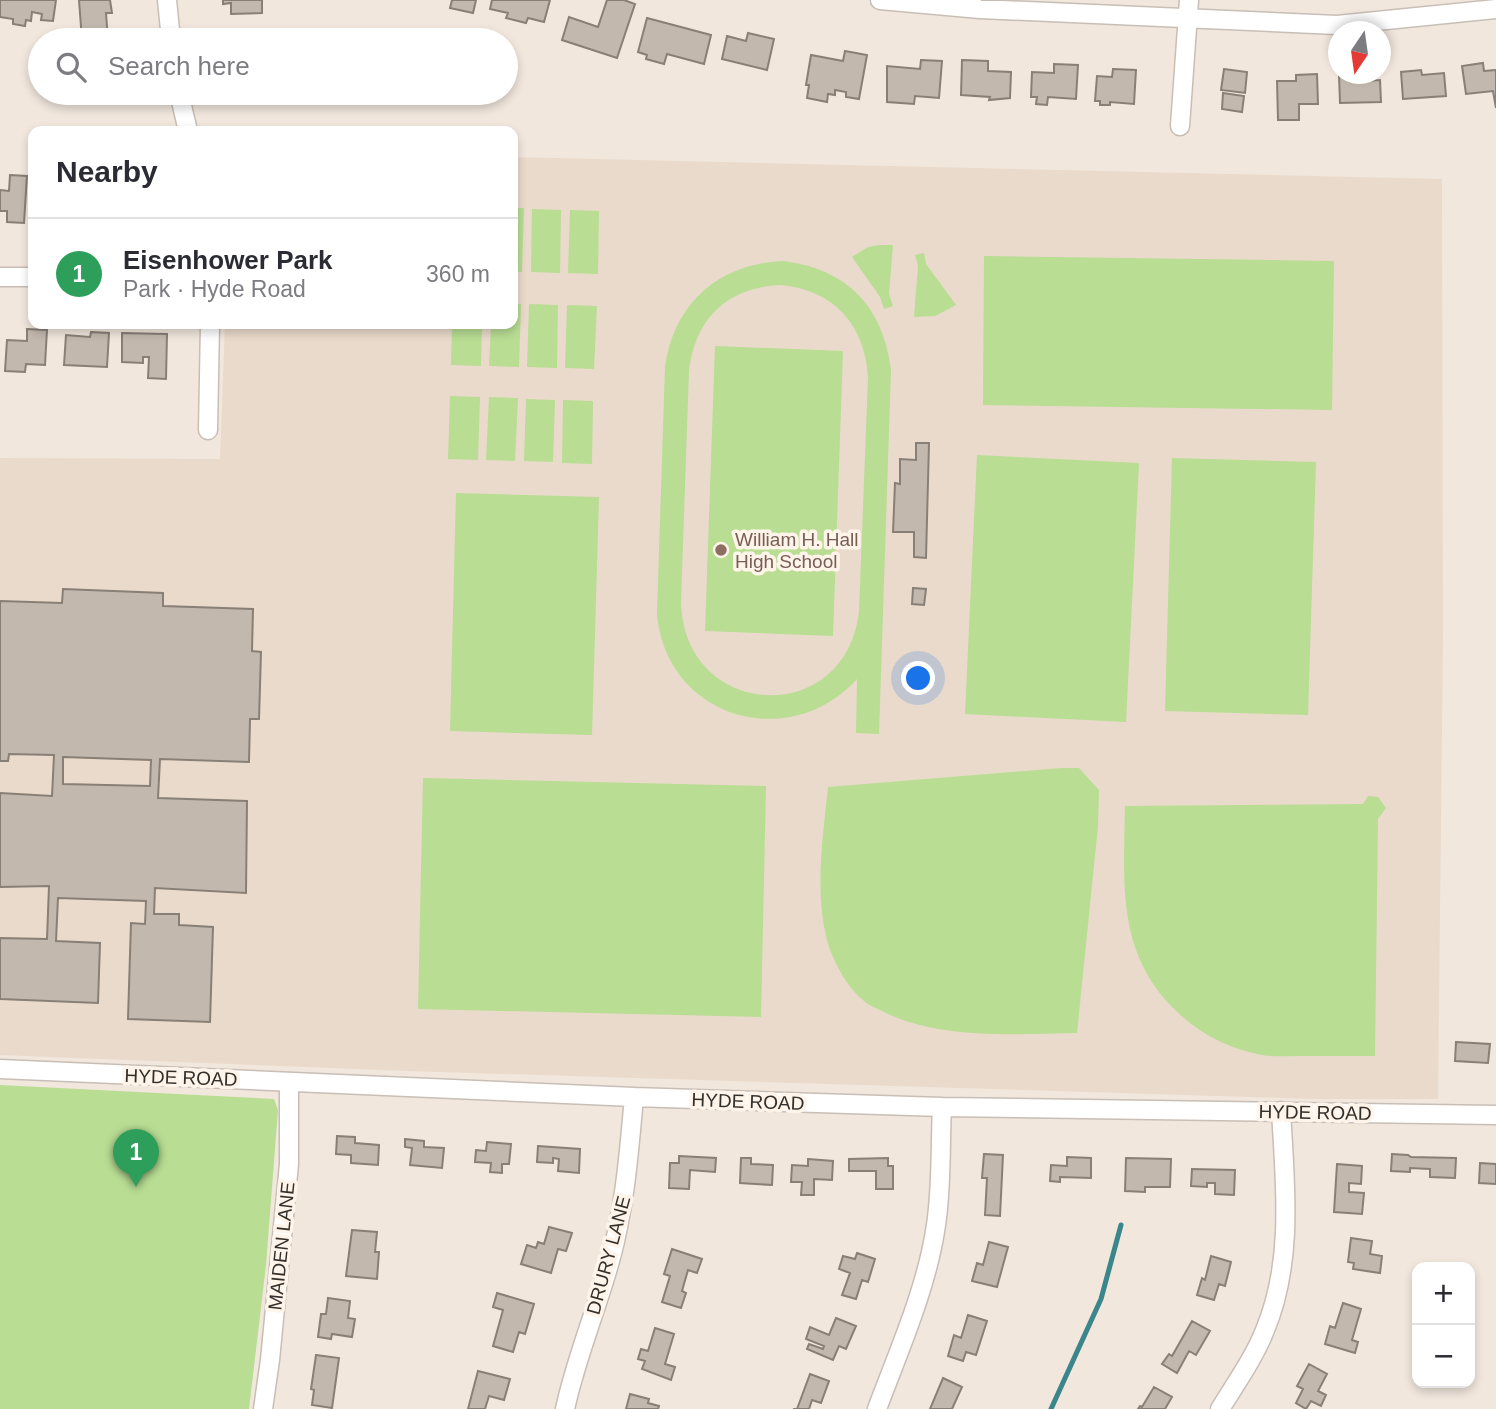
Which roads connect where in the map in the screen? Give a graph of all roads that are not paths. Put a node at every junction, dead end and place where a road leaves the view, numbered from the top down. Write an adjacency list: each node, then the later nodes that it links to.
1 (167, 0): 7 (street)
2 (880, 0): 6 (street)
3 (1189, 0): 6 (street)
4 (1464, 7): 5 (street); 6 (street)
5 (1496, 9)
6 (1188, 19): 10 (street)
7 (170, 28)
8 (182, 105): 9 (street)
9 (187, 126)
10 (1180, 126)
11 (0, 277): 12 (street)
12 (28, 277)
13 (210, 329): 14 (street)
14 (208, 430)
15 (0, 1069): 16 (street, HYDE ROAD)
16 (289, 1082): 17 (street, HYDE ROAD); 21 (street, MAIDEN LANE)
17 (634, 1097): 18 (street, HYDE ROAD); 22 (street, DRURY LANE)
18 (942, 1107): 19 (street, HYDE ROAD); 23 (street)
19 (1281, 1111): 20 (street, HYDE ROAD); 24 (street)
20 (1496, 1115)
21 (263, 1409)
22 (565, 1409)
23 (877, 1409)
24 (1220, 1409)

